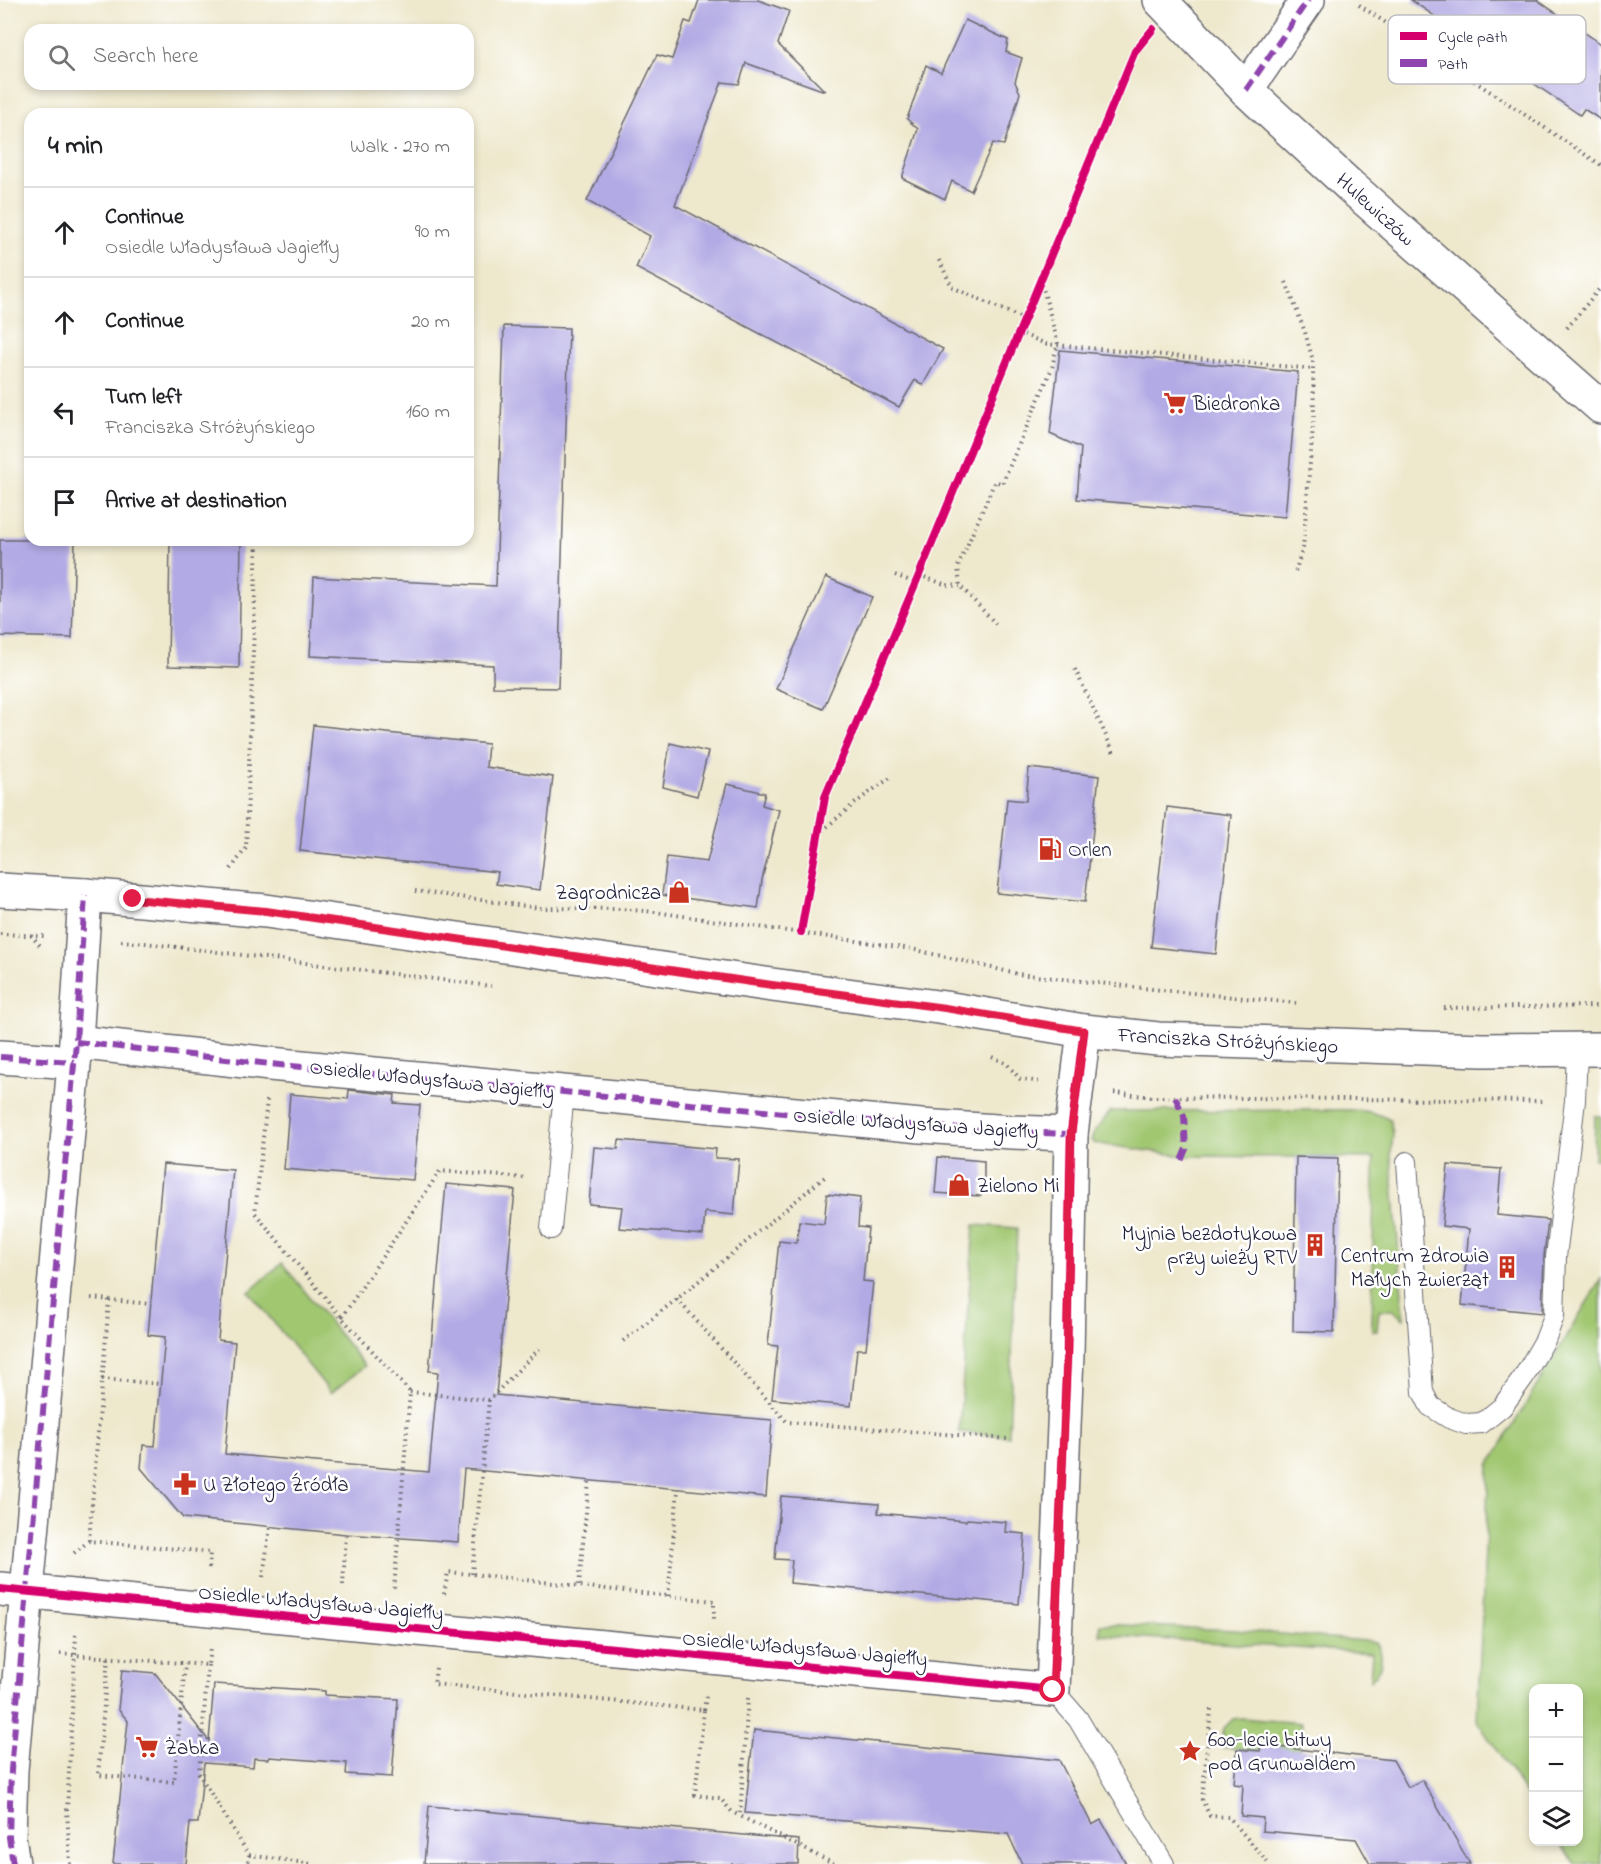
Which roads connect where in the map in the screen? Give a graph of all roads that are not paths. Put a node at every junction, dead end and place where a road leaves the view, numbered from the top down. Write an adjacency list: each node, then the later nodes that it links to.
1 (1160, 0): 3 (street, Hulewiczów)
2 (1308, 0): 3 (street)
3 (1246, 90): 4 (street, Hulewiczów)
4 (1601, 407)
5 (0, 890): 6 (street, Franciszka Stróżyńskiego)
6 (85, 895): 7 (street, Franciszka Stróżyńskiego); 9 (street)
7 (1084, 1031): 8 (street, Franciszka Stróżyńskiego); 12 (street)
8 (1589, 1049): 13 (lane)
9 (75, 1052): 10 (street, Osiedle Władysława Jagiełły); 11 (street, Osiedle Władysława Jagiełły); 15 (street)
10 (0, 1057)
11 (564, 1092): 12 (street, Osiedle Władysława Jagiełły); 14 (lane)
12 (1071, 1134): 16 (street)
13 (1407, 1162)
14 (551, 1229)
15 (13, 1590): 16 (street, Osiedle Władysława Jagiełły); 17 (street)
16 (1053, 1690): 18 (lane)
17 (13, 1864)
18 (1164, 1864)

